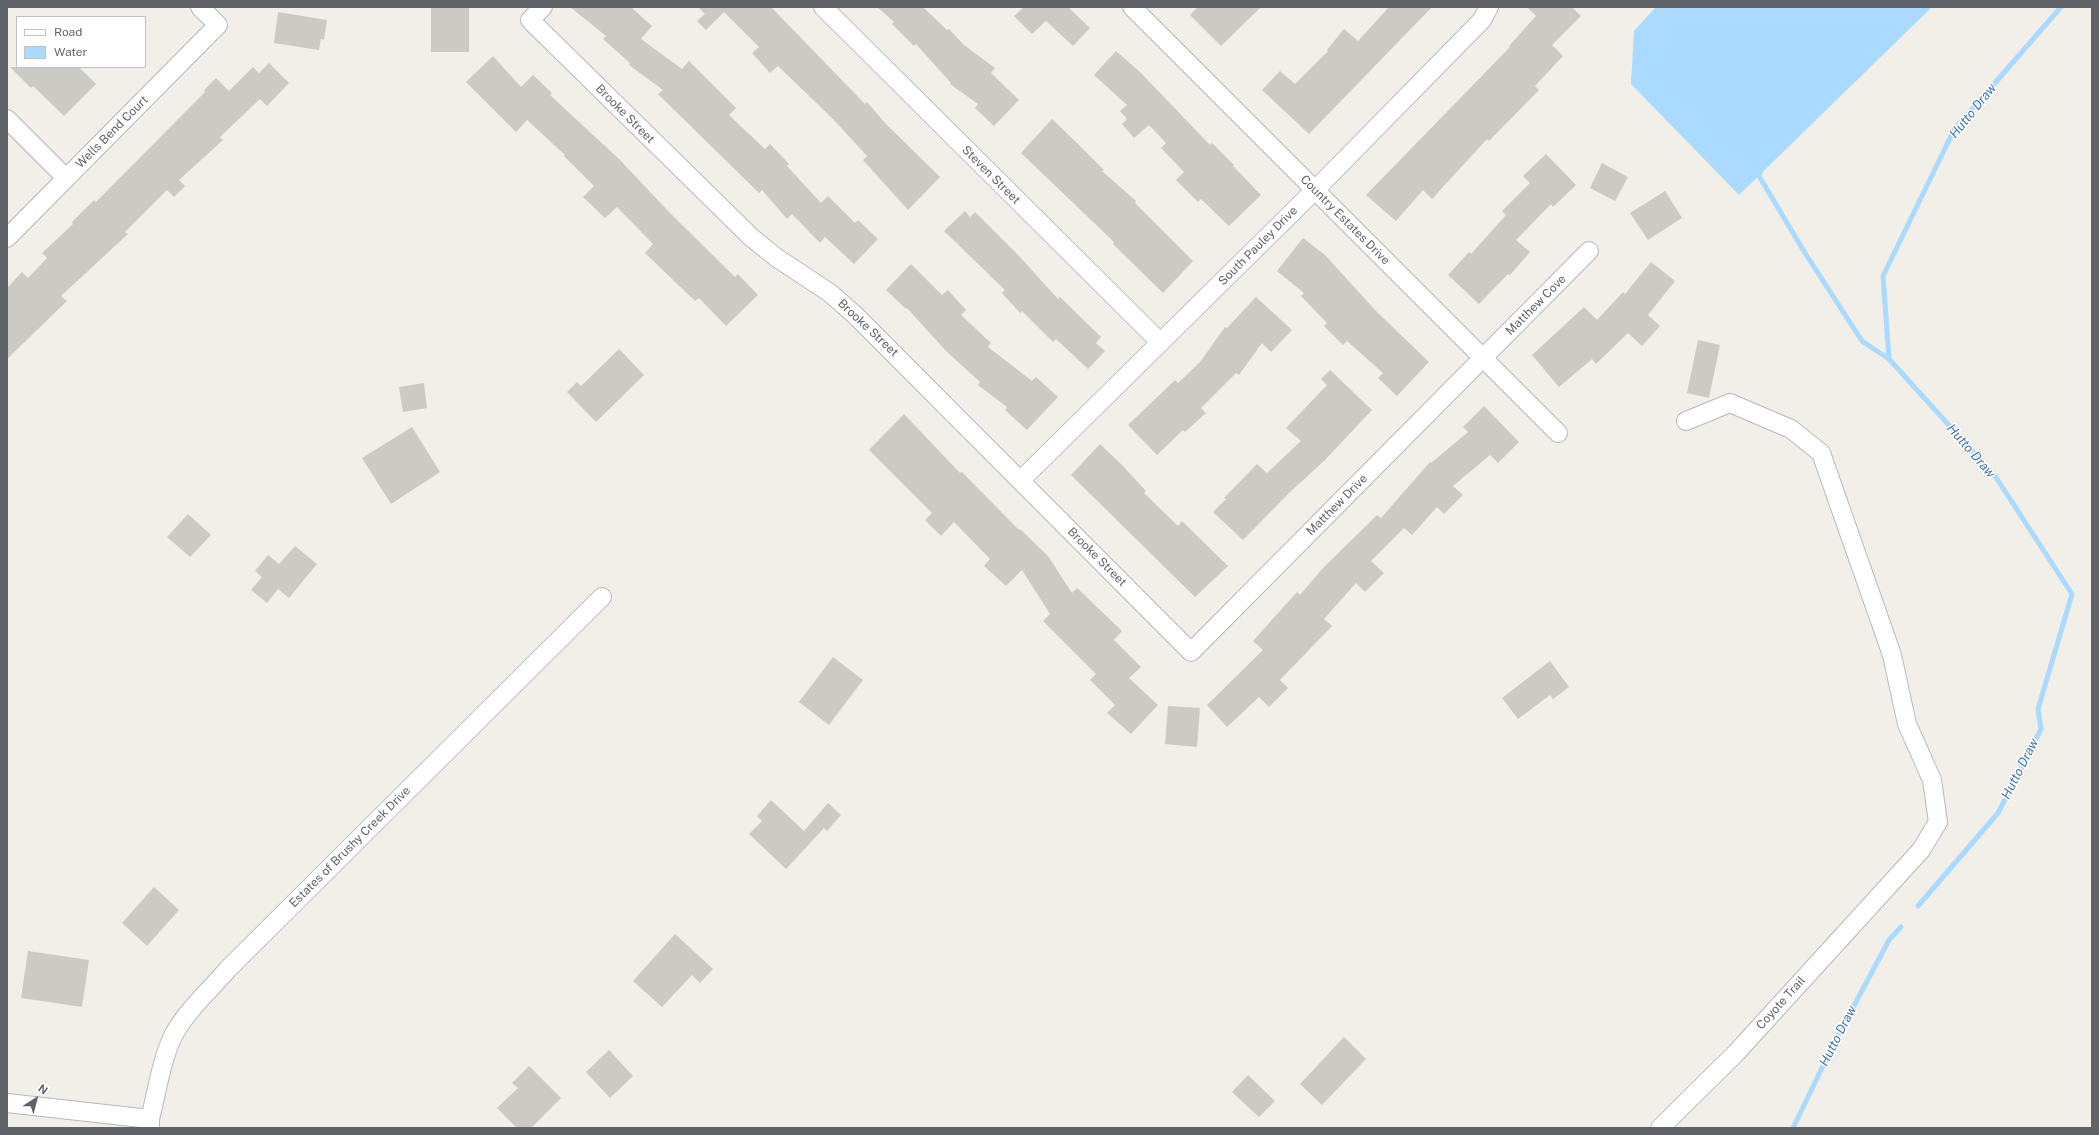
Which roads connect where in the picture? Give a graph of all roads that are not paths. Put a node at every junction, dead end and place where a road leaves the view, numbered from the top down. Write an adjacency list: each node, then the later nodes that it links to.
1 (200, 7): 7 (street, Wells Bend Court)
2 (543, 7): 15 (street, Brooke Street)
3 (823, 7): 11 (street, Steven Street)
4 (1489, 7): 8 (street, South Pauley Drive)
5 (1142, 10): 8 (street, Country Estates Drive)
6 (7, 119): 7 (street)
7 (66, 178): 9 (street, Wells Bend Court)
8 (1315, 190): 11 (street, South Pauley Drive); 12 (street, Country Estates Drive)
9 (7, 238)
10 (1589, 251): 12 (street, Matthew Cove)
11 (1160, 342): 15 (street, South Pauley Drive)
12 (1483, 358): 14 (street, Country Estates Drive); 17 (street, Matthew Drive)
13 (1686, 421): 20 (street, Coyote Trail)
14 (1558, 433)
15 (1020, 480): 17 (street, Brooke Street)
16 (602, 597): 19 (street, Estates of Brushy Creek Drive)
17 (1191, 652)
18 (7, 1103): 19 (street)
19 (150, 1124)
20 (1660, 1128)

